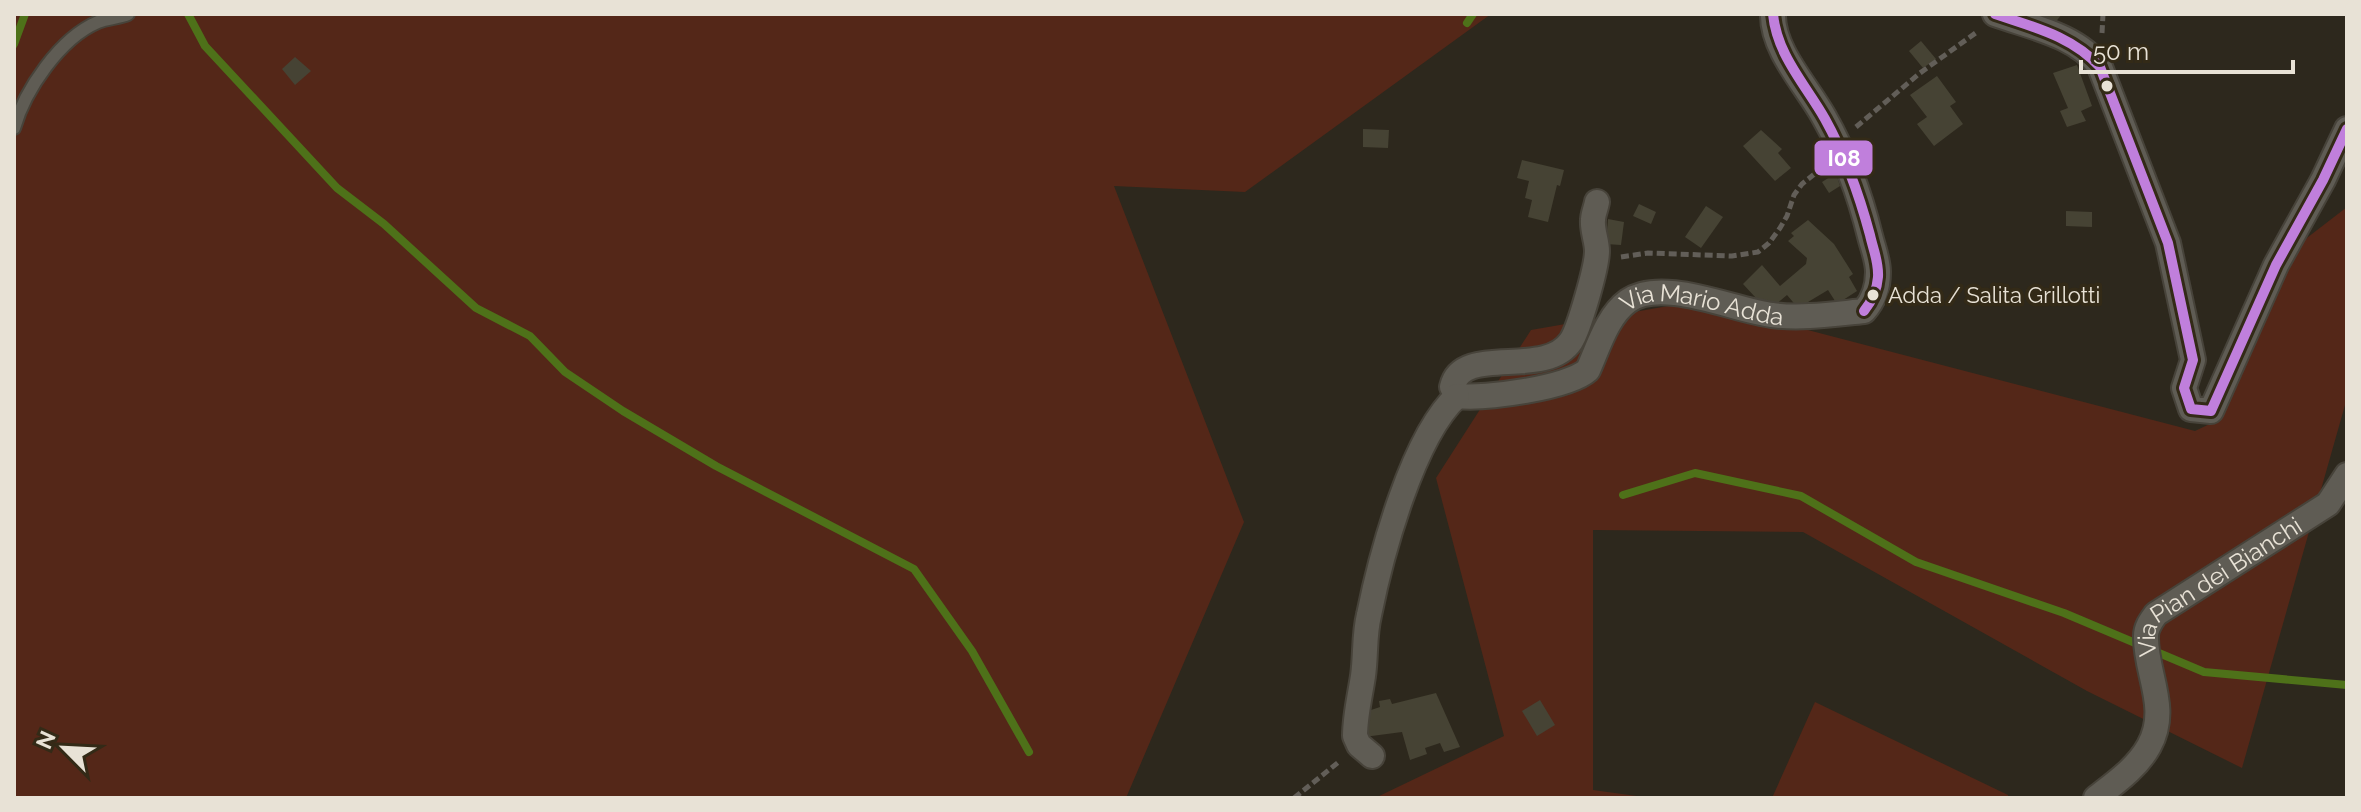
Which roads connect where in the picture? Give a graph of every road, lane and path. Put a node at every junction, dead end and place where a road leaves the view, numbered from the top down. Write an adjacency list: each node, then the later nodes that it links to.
1 (128, 14): 4 (lane)
2 (1773, 14): 9 (street, Via Mario Adda)
3 (1995, 14): 5 (street)
4 (14, 128)
5 (2347, 129)
6 (1597, 202): 8 (street)
7 (1701, 255): 8 (path)
8 (1594, 268): 9 (street)
9 (1457, 396): 11 (street)
10 (2347, 475): 13 (street, Via Pian dei Bianchi)
11 (1365, 750): 12 (path)
12 (1294, 798)
13 (2096, 798)

